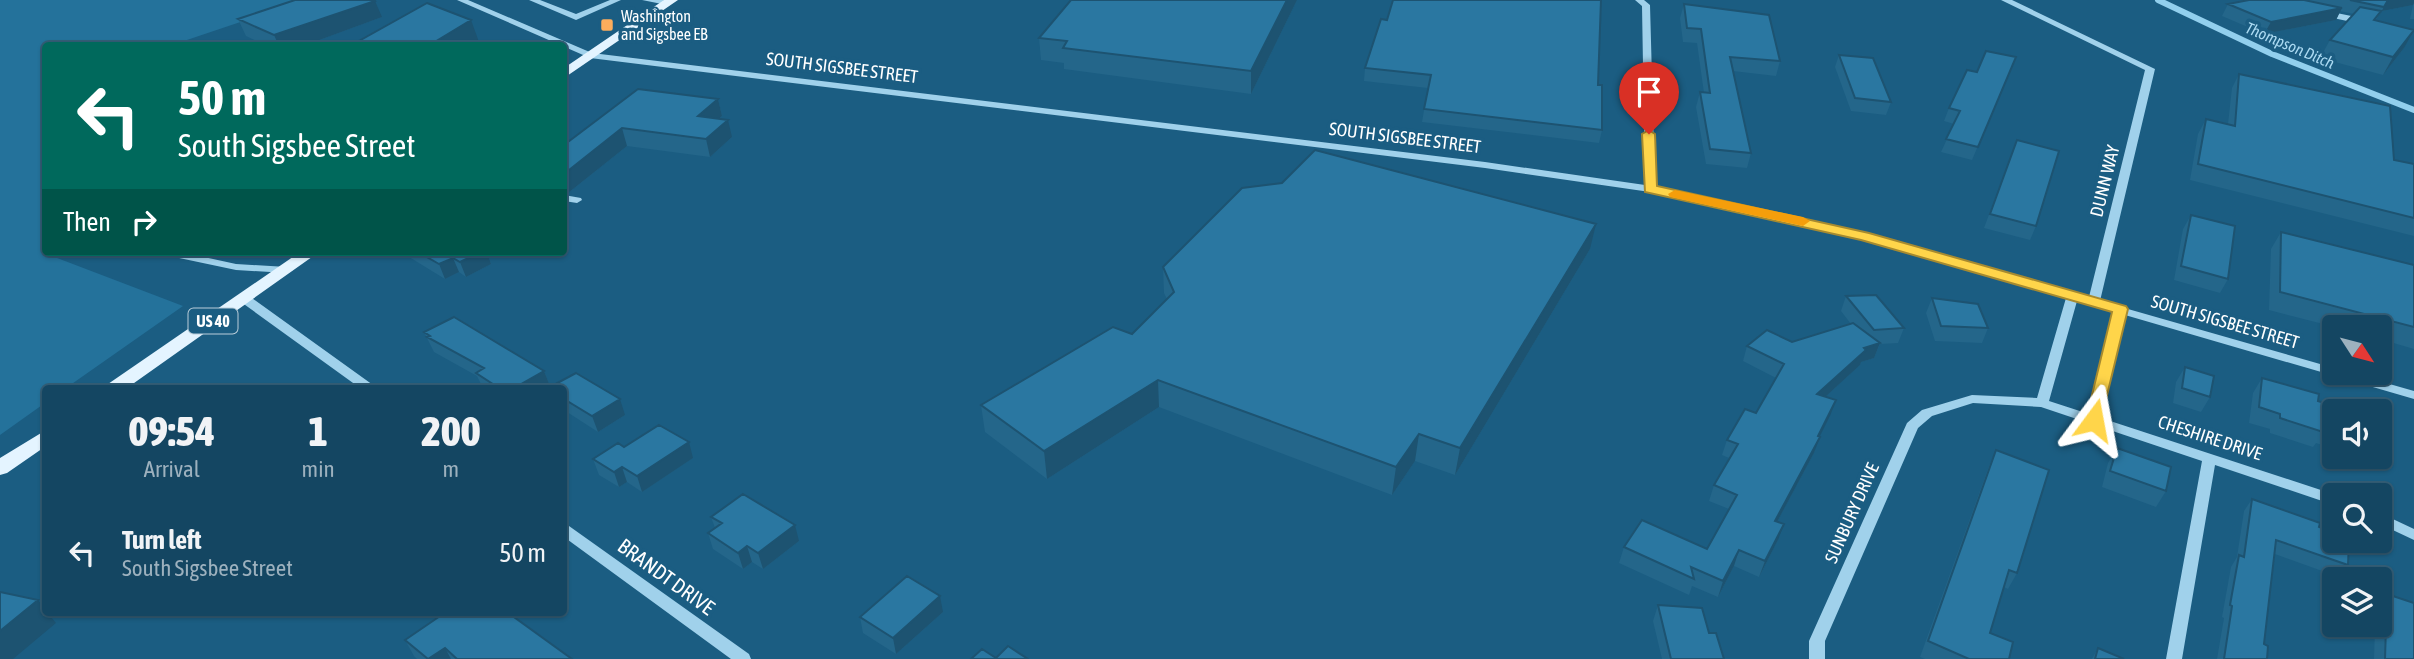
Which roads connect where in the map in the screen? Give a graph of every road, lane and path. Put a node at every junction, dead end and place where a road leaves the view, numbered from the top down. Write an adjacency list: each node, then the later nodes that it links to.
1 (461, 0): 9 (street, SOUTH SIGSBEE STREET)
2 (493, 0): 9 (street)
3 (533, 0): 4 (street)
4 (617, 0)
5 (646, 0): 8 (street)
6 (1639, 0): 16 (street)
7 (2005, 0): 24 (street, DUNN WAY)
8 (669, 1): 14 (main road)
9 (475, 6): 12 (street, SOUTH SIGSBEE STREET)
10 (2312, 10): 11 (street)
11 (2376, 24)
12 (559, 42)
13 (567, 45): 14 (street, SOUTH SIGSBEE STREET)
14 (590, 55): 15 (main road); 16 (street, SOUTH SIGSBEE STREET)
15 (567, 72)
16 (1650, 189): 22 (street, SOUTH SIGSBEE STREET)
17 (567, 198): 18 (street)
18 (578, 200)
19 (184, 256): 21 (street)
20 (305, 256): 21 (main road, US 40)
21 (286, 270): 23 (main road, US 40)
22 (2073, 295): 24 (street, SOUTH SIGSBEE STREET); 32 (street)
23 (245, 299): 27 (main road, US 40); 28 (street)
24 (2094, 302): 25 (street, SOUTH SIGSBEE STREET)
25 (2120, 309): 26 (street, SOUTH SIGSBEE STREET); 33 (street)
26 (2322, 368)
27 (119, 385)
28 (364, 385)
29 (2380, 385): 30 (street, SOUTH SIGSBEE STREET)
30 (2414, 395)
31 (1950, 403): 32 (street, CHESHIRE DRIVE); 42 (street, SUNBURY DRIVE)
32 (2042, 403): 33 (street, CHESHIRE DRIVE)
33 (2094, 420): 35 (street, CHESHIRE DRIVE)
34 (42, 439): 36 (main road)
35 (2209, 458): 37 (street, CHESHIRE DRIVE); 43 (street)
36 (0, 468)
37 (2322, 496)
38 (2392, 524): 40 (street)
39 (567, 532): 41 (street, BRANDT DRIVE)
40 (2414, 536)
41 (743, 659)
42 (1818, 659)
43 (2174, 659)

